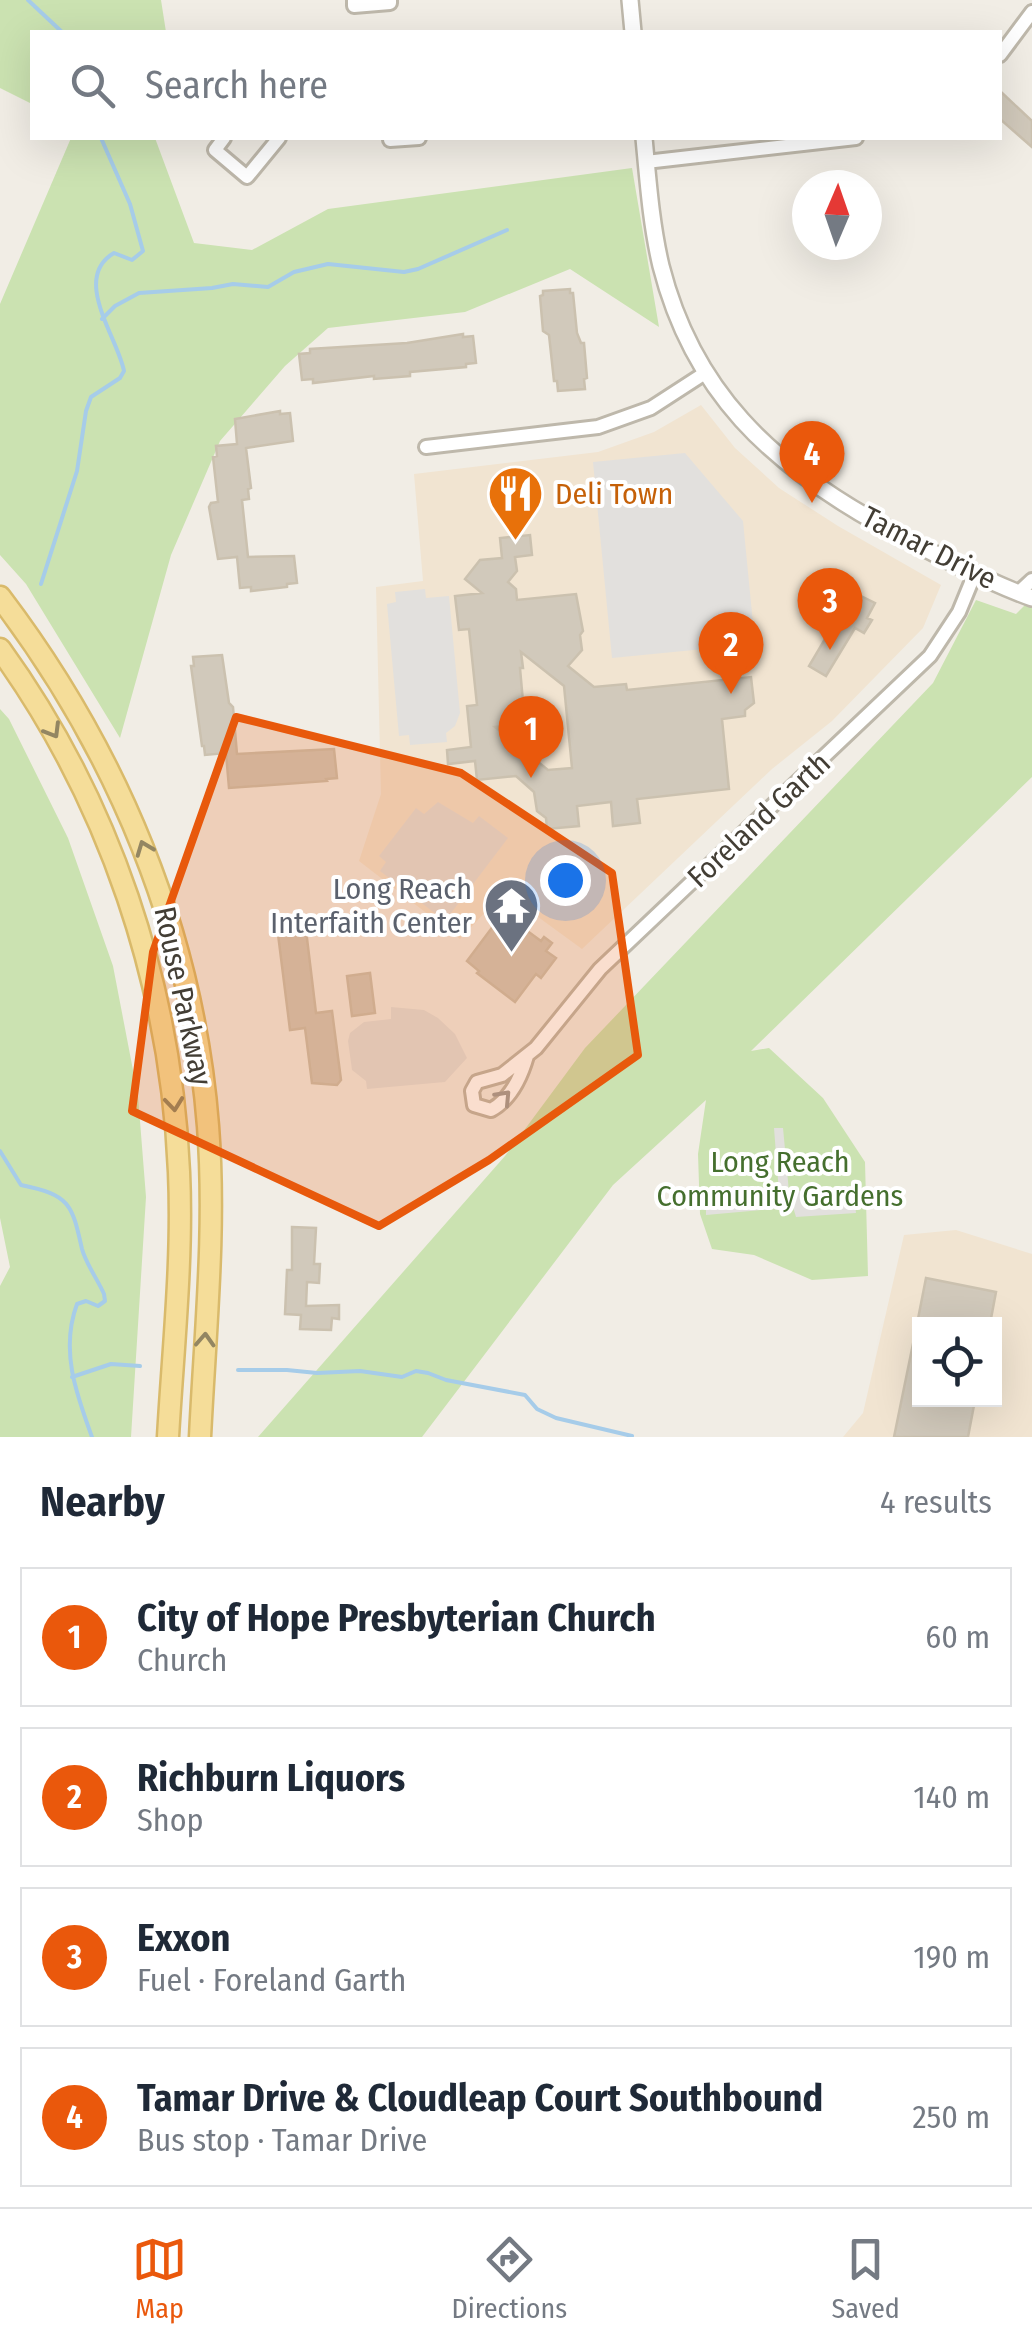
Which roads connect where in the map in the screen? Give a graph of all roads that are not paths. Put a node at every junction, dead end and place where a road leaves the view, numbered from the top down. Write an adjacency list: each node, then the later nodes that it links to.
1 (354, 0): 2 (street)
2 (390, 0)
3 (630, 0): 5 (street)
4 (1032, 12): 6 (street)
5 (633, 30)
6 (1002, 52)
7 (222, 140): 8 (street)
8 (277, 140)
9 (644, 140): 11 (street, Tamar Drive)
10 (838, 140): 11 (street)
11 (646, 162): 12 (street, Tamar Drive)
12 (705, 373): 13 (street); 14 (street, Tamar Drive)
13 (426, 447)
14 (974, 573): 16 (street, Tamar Drive); 19 (street, Foreland Garth)
15 (1032, 580): 16 (street)
16 (1025, 595)
17 (0, 596): 21 (main road, Rouse Parkway, one-way to 17)
18 (0, 649): 20 (main road, Rouse Parkway, one-way to 20)
19 (526, 1056): 19 (street, Foreland Garth, one-way to 19)
20 (168, 1437)
21 (200, 1437)

